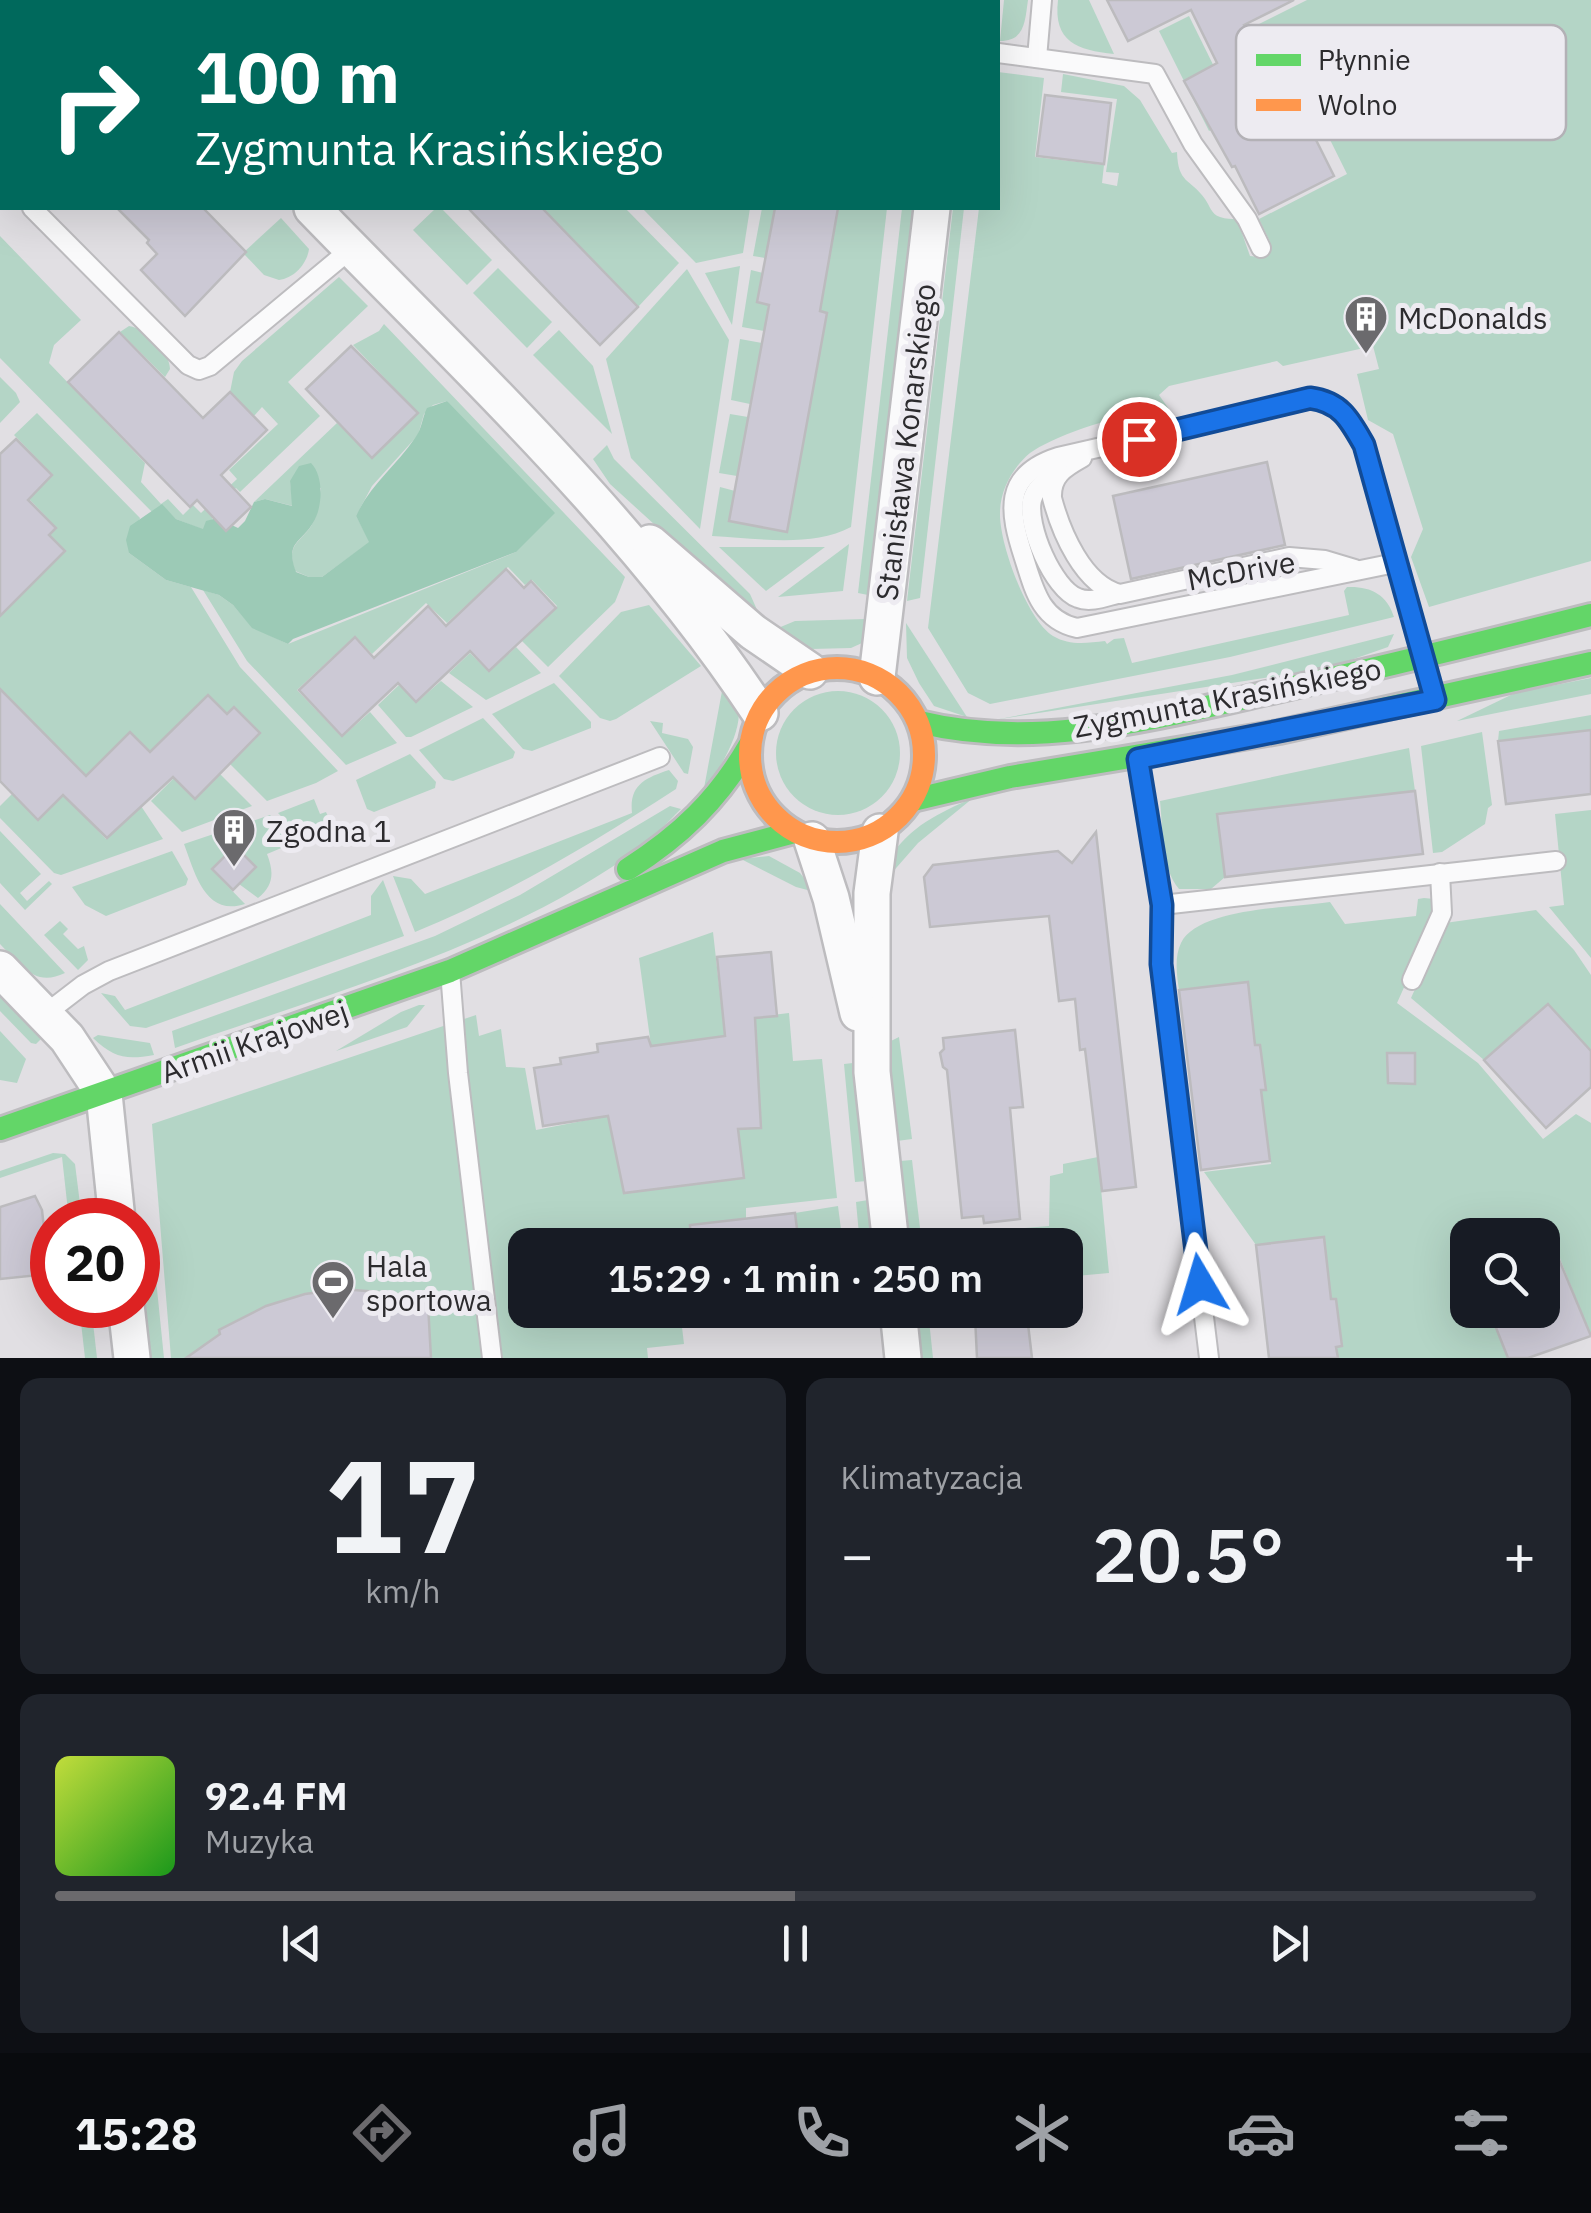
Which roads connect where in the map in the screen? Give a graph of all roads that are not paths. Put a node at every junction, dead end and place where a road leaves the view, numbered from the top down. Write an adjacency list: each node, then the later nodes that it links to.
1 (1042, 0): 3 (lane)
2 (1000, 53): 3 (lane)
3 (1037, 58): 8 (lane)
4 (34, 210): 7 (lane)
5 (314, 210): 7 (street)
6 (932, 210): 18 (street, Stanisława Konarskiego)
7 (352, 248): 11 (street)
8 (1261, 248)
9 (1100, 448): 10 (lane, McDrive); 12 (lane); 13 (lane)
10 (1060, 471): 14 (lane); 14 (lane, McDrive)
11 (570, 474): 17 (street); 22 (street)
12 (1395, 563): 13 (lane); 19 (lane)
13 (1362, 570): 14 (lane, McDrive)
14 (1120, 594)
15 (1591, 615): 19 (street, Zygmunta Krasińskiego)
16 (1591, 663): 19 (street, Zygmunta Krasińskiego)
17 (810, 671): 18 (street); 22 (street)
18 (877, 677): 20 (street)
19 (1429, 679): 21 (street, Zygmunta Krasińskiego); 24 (street, Zygmunta Krasińskiego)
20 (918, 722): 21 (street, Zygmunta Krasińskiego); 25 (street)
21 (1132, 722): 24 (lane)
22 (754, 729): 27 (street); 31 (street, Armii Krajowej)
23 (660, 758): 35 (lane)
24 (1138, 759): 25 (street, Zygmunta Krasińskiego); 30 (lane)
25 (912, 800): 26 (street)
26 (880, 832): 27 (street); 36 (street)
27 (803, 836): 31 (street, Armii Krajowej); 36 (street)
28 (1556, 862): 29 (lane)
29 (1440, 873): 30 (lane); 34 (lane)
30 (1162, 905): 46 (lane)
31 (505, 946): 33 (street, Armii Krajowej)
32 (0, 969): 35 (street)
33 (450, 971): 37 (street, Armii Krajowej); 44 (lane)
34 (1412, 980)
35 (44, 1015): 37 (street)
36 (872, 1072): 40 (street)
37 (104, 1094): 38 (street, Armii Krajowej); 39 (street)
38 (0, 1129)
39 (115, 1198)
40 (889, 1228)
41 (129, 1328): 43 (street)
42 (900, 1328): 45 (street)
43 (132, 1358)
44 (492, 1358)
45 (903, 1358)
46 (1209, 1358)

